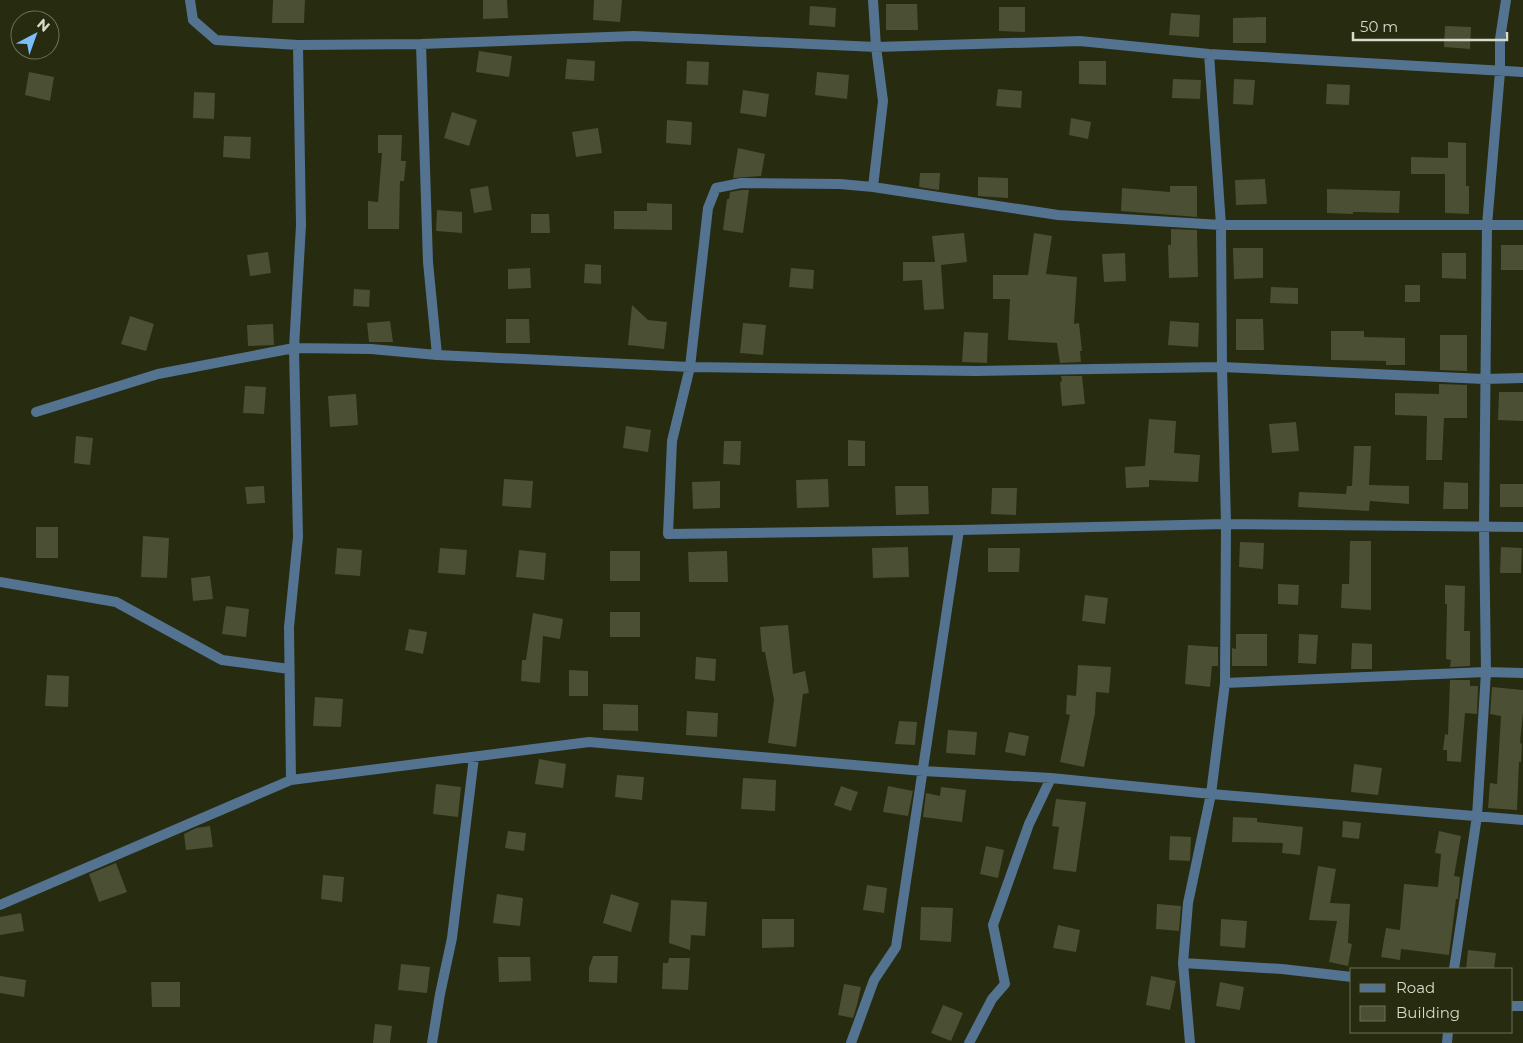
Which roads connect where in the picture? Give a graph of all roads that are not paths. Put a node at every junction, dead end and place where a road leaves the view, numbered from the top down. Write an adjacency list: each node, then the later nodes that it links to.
1 (190, 0): 5 (street)
2 (873, 0): 6 (street)
3 (1506, 0): 8 (street)
4 (421, 44): 5 (street); 6 (street); 15 (street)
5 (298, 45): 14 (street)
6 (876, 47): 7 (street); 10 (street)
7 (1209, 54): 8 (street); 11 (street)
8 (1500, 72): 9 (street); 12 (street)
9 (1523, 72)
10 (873, 187): 11 (street); 16 (street)
11 (1221, 225): 12 (street); 17 (street)
12 (1487, 225): 13 (street); 19 (street)
13 (1523, 225)
14 (294, 348): 15 (street); 20 (street); 26 (street)
15 (437, 355): 16 (street)
16 (690, 367): 17 (street); 24 (street)
17 (1222, 367): 19 (street); 21 (street)
18 (1523, 378): 19 (street)
19 (1484, 379): 22 (street)
20 (36, 412)
21 (1226, 524): 22 (street); 24 (street); 29 (street)
22 (1484, 527): 23 (street); 27 (street)
23 (1523, 527)
24 (959, 530): 31 (street)
25 (0, 582): 26 (street)
26 (290, 669): 33 (street)
27 (1486, 672): 28 (street); 29 (street); 35 (street)
28 (1523, 674)
29 (1225, 683): 34 (street)
30 (474, 757): 31 (street); 33 (street); 41 (street)
31 (924, 771): 32 (street); 42 (street)
32 (1051, 778): 34 (street); 43 (street)
33 (291, 780): 37 (street)
34 (1211, 794): 35 (street); 38 (street)
35 (1477, 816): 36 (street); 39 (street)
36 (1523, 820)
37 (0, 904)
38 (1183, 963): 40 (street); 44 (street)
39 (1454, 968)
40 (1350, 977)
41 (432, 1043)
42 (851, 1043)
43 (969, 1043)
44 (1190, 1043)

